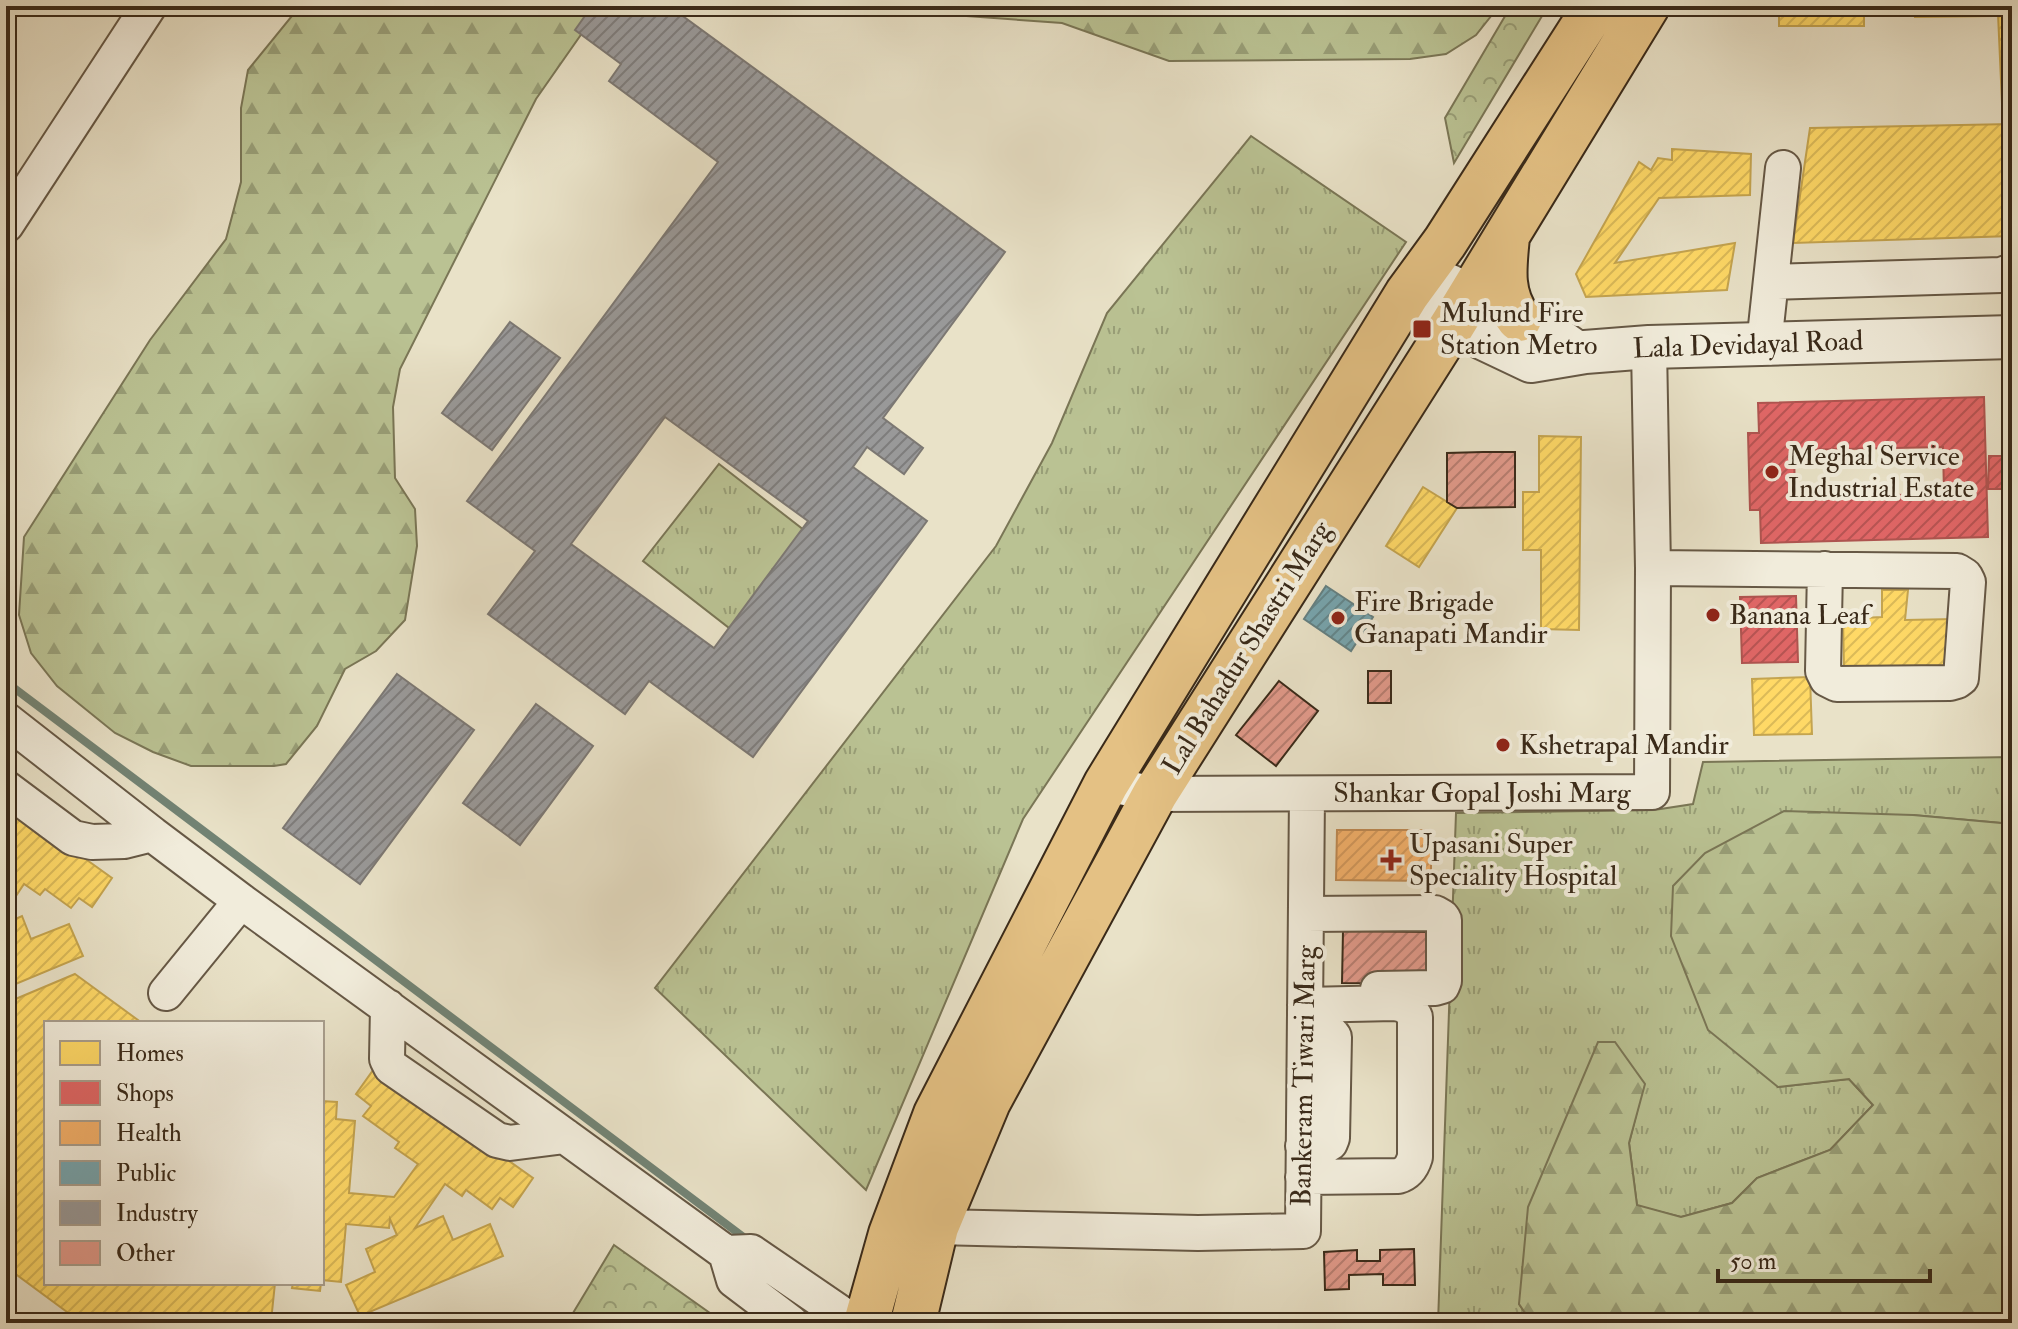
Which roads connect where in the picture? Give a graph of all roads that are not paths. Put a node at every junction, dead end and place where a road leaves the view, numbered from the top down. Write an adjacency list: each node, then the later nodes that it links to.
1 (149, 6): 5 (street)
2 (1596, 6): 9 (main road, Lal Bahadur Shastri Marg)
3 (1647, 6): 6 (main road, Lal Bahadur Shastri Marg)
4 (1783, 168): 8 (street)
5 (6, 225)
6 (1507, 235): 10 (main road, Lal Bahadur Shastri Marg); 11 (main road)
7 (2012, 271): 8 (street)
8 (1771, 282): 13 (street)
9 (1414, 284): 10 (street, Lala Devidayal Road); 19 (main road, Lal Bahadur Shastri Marg)
10 (1462, 310): 11 (street); 15 (street, Lala Devidayal Road); 21 (main road, Lal Bahadur Shastri Marg)
11 (1519, 319): 15 (street)
12 (2012, 337): 13 (street, Lala Devidayal Road)
13 (1764, 345): 14 (street, Lala Devidayal Road)
14 (1649, 347): 15 (street, Lala Devidayal Road); 16 (street, Shankar Gopal Joshi Marg)
15 (1577, 353)
16 (1653, 568): 17 (street); 22 (street, Shankar Gopal Joshi Marg)
17 (1825, 569): 17 (street)
18 (6, 720): 23 (street)
19 (1106, 784): 21 (street, Shankar Gopal Joshi Marg); 35 (main road, Lal Bahadur Shastri Marg)
20 (6, 788): 23 (street)
21 (1155, 794): 22 (street, Shankar Gopal Joshi Marg); 31 (main road, Lal Bahadur Shastri Marg)
22 (1307, 795): 25 (street, Bankeram Tiwari Marg)
23 (152, 834): 24 (street)
24 (241, 901): 26 (street); 27 (street)
25 (1311, 914): 28 (street, Bankeram Tiwari Marg); 28 (street)
26 (166, 993)
27 (388, 1007): 29 (street); 29 (street)
28 (1310, 1008): 30 (street, Bankeram Tiwari Marg); 30 (street)
29 (565, 1136): 32 (street)
30 (1308, 1162): 31 (street, Bankeram Tiwari Marg)
31 (936, 1227): 36 (main road, Lal Bahadur Shastri Marg)
32 (726, 1253): 33 (street); 34 (street)
33 (791, 1323)
34 (855, 1323)
35 (866, 1323)
36 (913, 1323)

